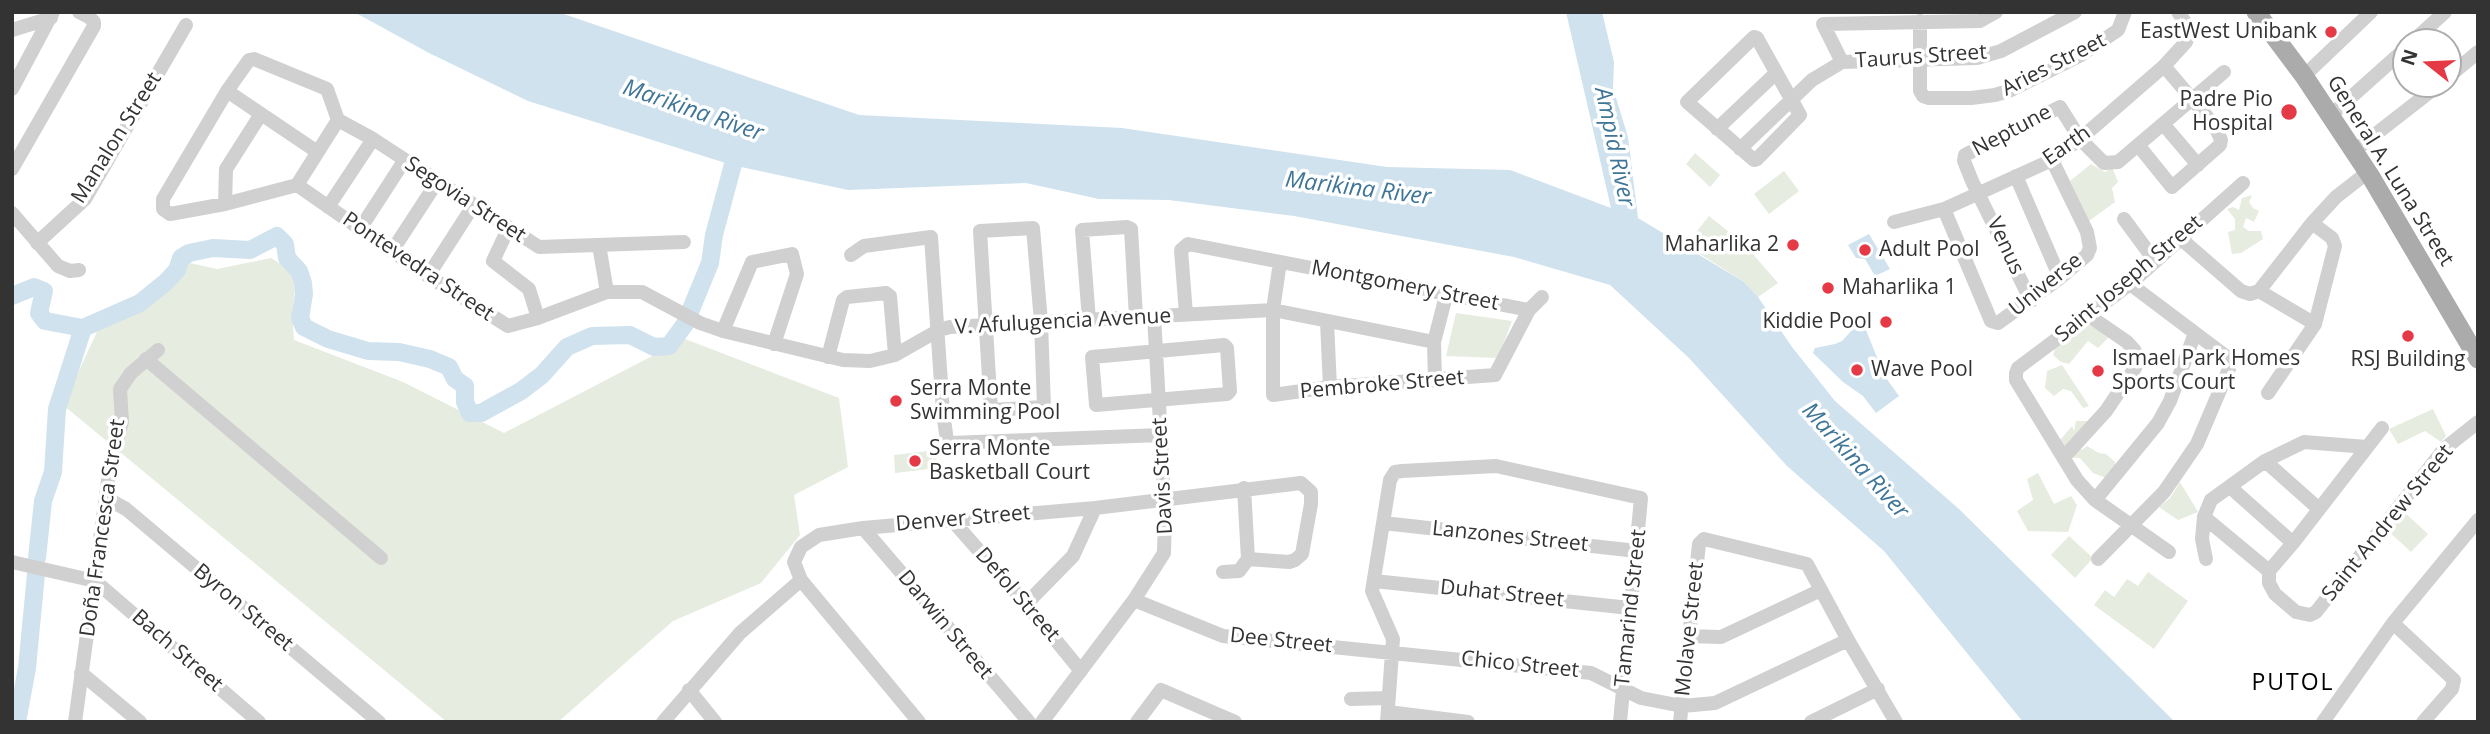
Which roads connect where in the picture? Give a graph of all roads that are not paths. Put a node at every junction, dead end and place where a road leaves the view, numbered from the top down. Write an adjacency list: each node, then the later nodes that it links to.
1 (79, 12): 43 (street)
2 (1933, 12): 11 (street)
3 (1996, 12): 11 (street)
4 (2075, 12): 16 (street, Taurus Street)
5 (2125, 12): 16 (street, Aries Street)
6 (2178, 12): 19 (street, Earth)
7 (2256, 12): 24 (main road, General A. Luna Street)
8 (2371, 12): 24 (street)
9 (2445, 12): 13 (street)
10 (52, 15): 14 (street); 21 (street)
11 (1920, 21): 16 (street); 18 (street)
12 (186, 25): 62 (street, Manalon Street)
13 (2427, 28)
14 (12, 30)
15 (2478, 52): 20 (street)
16 (1920, 59): 18 (street, Taurus Street)
17 (2392, 61): 31 (street)
18 (1842, 62): 28 (street)
19 (2164, 65): 29 (street); 36 (street, Earth)
20 (2462, 65)
21 (18, 70): 25 (street)
22 (2224, 72): 29 (street)
23 (1776, 73): 28 (street); 34 (street); 34 (street)
24 (2304, 76): 31 (main road, General A. Luna Street)
25 (12, 89)
26 (227, 91): 30 (street); 32 (street); 50 (street)
27 (2422, 98): 39 (street)
28 (1791, 99): 34 (street)
29 (2192, 100): 33 (street); 42 (street)
30 (261, 114): 38 (street); 50 (street)
31 (2330, 116): 39 (main road, General A. Luna Street)
32 (338, 120): 35 (street, Segovia Street); 38 (street)
33 (2164, 125): 37 (street); 42 (street)
34 (1717, 129)
35 (373, 139): 41 (street, Segovia Street); 52 (street)
36 (2080, 139): 37 (street); 40 (street, Earth); 49 (street, Neptune)
37 (2138, 145): 42 (street)
38 (316, 151): 48 (street)
39 (2354, 151): 44 (main road, General A. Luna Street)
40 (2052, 160): 45 (street, Earth); 70 (street, Universe)
41 (404, 161): 46 (street, Segovia Street); 58 (street)
42 (2199, 165)
43 (12, 169)
44 (2368, 172): 57 (street); 100 (main road, General A. Luna Street)
45 (2016, 176): 49 (street, Earth); 70 (street)
46 (437, 182): 51 (street, Segovia Street); 64 (street)
47 (2243, 183): 60 (street, Saint Joseph Street)
48 (297, 185): 50 (street); 52 (street, Pontevedra Street)
49 (1979, 192): 53 (street, Earth); 76 (street, Venus)
50 (225, 204)
51 (473, 206): 59 (street, Segovia Street); 69 (street)
52 (328, 207): 58 (street, Pontevedra Street)
53 (1944, 209): 56 (street, Earth); 76 (street, Universe)
54 (12, 213): 62 (street)
55 (2124, 219): 66 (street)
56 (1894, 222)
57 (2312, 223): 72 (street); 88 (street)
58 (360, 229): 64 (street, Pontevedra Street)
59 (508, 229): 63 (street, Segovia Street); 83 (street)
60 (2180, 238): 66 (street, Saint Joseph Street); 72 (street)
61 (684, 242): 63 (street, Segovia Street)
62 (37, 243): 68 (street)
63 (599, 245): 73 (street)
64 (392, 251): 69 (street, Pontevedra Street)
65 (850, 255): 90 (street)
66 (2155, 261): 71 (street, Saint Joseph Street)
67 (1280, 262): 74 (street, Montgomery Street); 77 (street); 79 (street, Montgomery Street)
68 (79, 270)
69 (428, 276): 83 (street, Pontevedra Street)
70 (2060, 278): 76 (street, Universe)
71 (2130, 284): 80 (street, Saint Joseph Street); 92 (street)
72 (2259, 290): 88 (street)
73 (607, 292): 83 (street, Pontevedra Street); 87 (street, Pontevedra Street)
74 (1447, 292): 78 (street, Montgomery Street); 93 (street)
75 (1542, 297): 78 (street)
76 (2031, 301)
77 (1273, 310): 79 (street, V. Afulugencia Avenue); 86 (street, V. Afulugencia Avenue); 102 (street, Pembroke Street)
78 (1529, 310): 101 (street, Pembroke Street)
79 (1186, 314): 81 (street, V. Afulugencia Avenue)
80 (2088, 315): 109 (street); 109 (street, Saint Joseph Street)
81 (1154, 316): 82 (street, V. Afulugencia Avenue); 96 (street, Davis Street)
82 (1136, 317): 84 (street, V. Afulugencia Avenue); 84 (street)
83 (538, 318)
84 (1089, 320): 85 (street, V. Afulugencia Avenue)
85 (1041, 322): 89 (street, V. Afulugencia Avenue); 89 (street); 89 (street)
86 (1327, 322): 93 (street, V. Afulugencia Avenue); 102 (street)
87 (700, 323): 91 (street, V. Afulugencia Avenue)
88 (2315, 324): 103 (street)
89 (986, 326): 90 (street, V. Afulugencia Avenue)
90 (939, 330): 97 (street, V. Afulugencia Avenue); 107 (street)
91 (723, 331): 94 (street, V. Afulugencia Avenue); 94 (street)
92 (2195, 332): 115 (street); 122 (street)
93 (1434, 342): 101 (street)
94 (774, 344): 98 (street, V. Afulugencia Avenue)
95 (158, 350): 99 (street, Doña Francesca Street)
96 (1156, 351): 104 (street, Davis Street); 104 (street); 104 (street)
97 (895, 355): 98 (street, V. Afulugencia Avenue); 98 (street)
98 (828, 357)
99 (145, 359): 113 (street, Doña Francesca Street); 127 (street)
100 (2478, 359)
101 (1435, 381): 102 (street, Pembroke Street)
102 (1330, 387)
103 (2268, 393)
104 (1159, 401): 107 (street, Davis Street)
105 (2478, 422): 132 (street, Saint Andrew Street)
106 (2382, 428): 108 (street)
107 (1161, 435): 114 (street, Davis Street)
108 (2367, 447): 110 (street); 117 (street)
109 (2064, 457): 115 (street)
110 (2265, 461): 111 (street); 117 (street)
111 (2230, 487): 118 (street); 124 (street)
112 (1244, 488): 114 (street, Denver Street); 128 (street); 128 (street, Denver Street)
113 (106, 498): 135 (street, Doña Francesca Street); 156 (street, Byron Street)
114 (1164, 499): 116 (street, Denver Street); 138 (street, Davis Street)
115 (2095, 500): 122 (street)
116 (1095, 508): 119 (street, Denver Street); 139 (street)
117 (2319, 509): 124 (street)
118 (2204, 517): 130 (street); 132 (street)
119 (952, 520): 123 (street, Denver Street); 139 (street, Defol Street)
120 (2478, 520): 141 (street)
121 (1383, 523): 125 (street, Lanzones Street); 125 (street, Tamarind Street); 136 (street)
122 (2131, 524): 126 (street); 129 (street)
123 (863, 528): 134 (street, Denver Street); 160 (street, Darwin Street)
124 (2293, 543): 132 (street)
125 (1637, 551): 140 (street, Tamarind Street)
126 (2169, 552)
127 (381, 558)
128 (1248, 559): 133 (street)
129 (2098, 559)
130 (2206, 559)
131 (12, 562): 135 (street)
132 (2269, 571)
133 (1223, 572)
134 (801, 580): 149 (street); 159 (street)
135 (95, 581): 146 (street, Doña Francesca Street); 155 (street, Bach Street)
136 (1374, 581): 140 (street, Duhat Street); 144 (street)
137 (1821, 590): 142 (street); 142 (street, Molave Street); 143 (street)
138 (1134, 600): 144 (street, Dee Street); 145 (street, Davis Street)
139 (1026, 604): 145 (street, Defol Street)
140 (1630, 608): 147 (street, Tamarind Street)
141 (2393, 623): 169 (street); 170 (street)
142 (1688, 636): 151 (street, Molave Street)
143 (1847, 640): 148 (street); 151 (street, Chico Street)
144 (1393, 652): 147 (street, Chico Street); 152 (street)
145 (1081, 671): 161 (street, Davis Street)
146 (81, 673): 153 (street, Doña Francesca Street); 154 (street)
147 (1623, 689): 151 (street, Chico Street); 165 (street, Tamarind Street)
148 (1878, 689): 167 (street); 168 (street)
149 (689, 690): 157 (street); 158 (street)
150 (1350, 699): 152 (street)
151 (1682, 706): 166 (street, Molave Street)
152 (1388, 710): 164 (street)
153 (75, 722)
154 (140, 722)
155 (259, 722)
156 (379, 722)
157 (663, 722)
158 (715, 722)
159 (919, 722)
160 (1029, 722)
161 (1042, 722)
162 (1137, 722): 163 (street)
163 (1235, 722)
164 (1468, 722)
165 (1620, 722)
166 (1680, 722)
167 (1811, 722)
168 (1896, 722)
169 (2323, 722)
170 (2423, 722)

